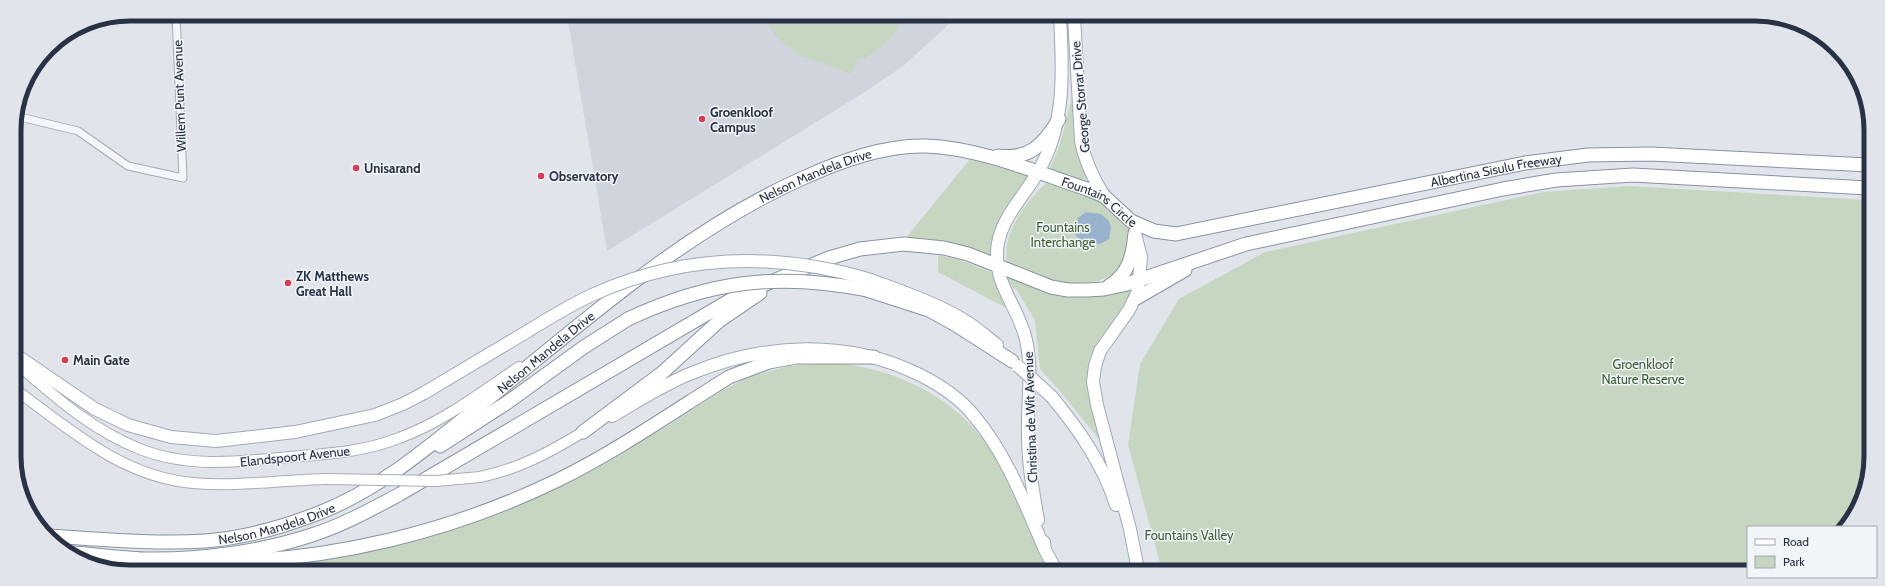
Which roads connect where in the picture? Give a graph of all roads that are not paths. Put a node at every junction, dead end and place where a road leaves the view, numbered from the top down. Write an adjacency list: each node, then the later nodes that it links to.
1 (176, 21): 4 (street, Willem Punt Avenue)
2 (1060, 21): 5 (main road, George Storrar Drive)
3 (1074, 21): 10 (main road, George Storrar Drive)
4 (22, 117)
5 (1059, 119): 6 (highway); 8 (main road, George Storrar Drive)
6 (980, 154): 8 (highway, Nelson Mandela Drive); 19 (highway, Nelson Mandela Drive)
7 (1864, 165): 11 (highway, Albertina Sisulu Freeway)
8 (1038, 172): 10 (highway, Fountains Circle); 13 (main road)
9 (1864, 188): 12 (highway, Albertina Sisulu Freeway)
10 (1104, 196): 11 (highway, Fountains Circle)
11 (1133, 227): 15 (main road, Fountains Circle); 17 (highway)
12 (1206, 256): 15 (highway, Albertina Sisulu Freeway); 18 (highway)
13 (997, 266): 14 (highway, Nelson Mandela Drive); 17 (highway); 29 (main road, Christina de Wit Avenue)
14 (794, 272): 25 (highway); 31 (highway, Nelson Mandela Drive)
15 (1140, 279): 17 (highway); 18 (main road)
16 (869, 285): 20 (main road, bridge); 22 (highway); 26 (highway, bridge)
17 (1104, 289)
18 (1135, 299): 28 (main road)
19 (572, 331): 23 (main road, Elandspoort Avenue); 26 (highway, Nelson Mandela Drive)
20 (21, 357)
21 (874, 357): 25 (main road); 29 (main road); 31 (highway)
22 (1015, 363): 28 (main road, bridge)
23 (21, 367)
24 (21, 394): 25 (main road, Elandspoort Avenue, bridge)
25 (583, 432)
26 (399, 471): 27 (highway, Nelson Mandela Drive)
27 (57, 537)
28 (1132, 547): 33 (main road)
29 (1045, 550): 32 (main road, Christina de Wit Avenue)
30 (82, 554): 31 (highway, Nelson Mandela Drive)
31 (145, 559)
32 (1053, 565)
33 (1137, 565)

